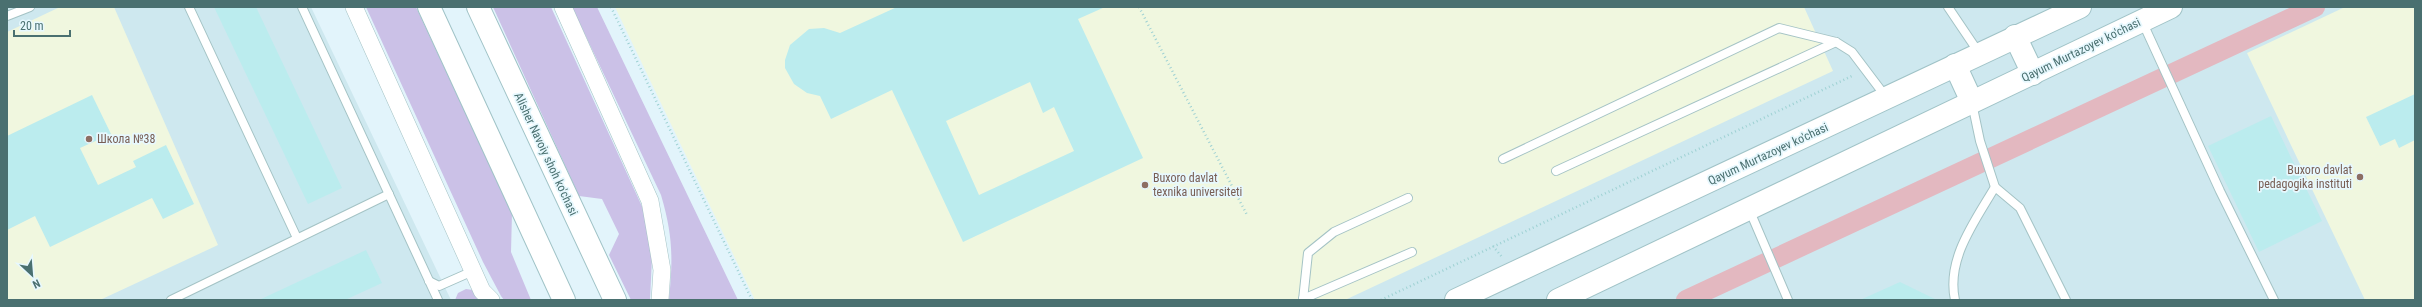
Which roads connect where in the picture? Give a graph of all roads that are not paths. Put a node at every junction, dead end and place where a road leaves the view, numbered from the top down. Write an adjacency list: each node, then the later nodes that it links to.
1 (30, 7): 11 (lane)
2 (189, 7): 26 (lane)
3 (302, 7): 23 (lane)
4 (354, 7): 28 (street)
5 (429, 7): 33 (street)
6 (478, 7): 34 (street, Alisher Navoiy shoh ko'chasi)
7 (563, 7): 35 (street)
8 (1948, 7): 15 (lane)
9 (2080, 7): 13 (street, Qayum Murtazoyev ko'chasi)
10 (2171, 7): 12 (street, Qayum Murtazoyev ko'chasi)
11 (7, 16)
12 (2142, 20): 17 (street, Qayum Murtazoyev ko'chasi); 42 (lane)
13 (2015, 36): 15 (street, Qayum Murtazoyev ko'chasi); 17 (street)
14 (1836, 42): 18 (lane); 20 (lane); 21 (lane)
15 (1979, 54): 16 (street, Qayum Murtazoyev ko'chasi)
16 (1955, 65): 18 (street, Qayum Murtazoyev ko'chasi); 19 (street)
17 (2033, 74): 19 (street, Qayum Murtazoyev ko'chasi)
18 (1887, 98): 37 (street, Qayum Murtazoyev ko'chasi)
19 (1972, 102): 22 (lane); 25 (street, Qayum Murtazoyev ko'chasi)
20 (1503, 159)
21 (1556, 171)
22 (1995, 187): 40 (lane); 41 (lane)
23 (388, 194): 26 (lane); 29 (lane)
24 (1408, 198): 36 (lane)
25 (1752, 218): 38 (street, Qayum Murtazoyev ko'chasi); 39 (lane)
26 (297, 238): 30 (lane)
27 (1412, 252): 36 (lane)
28 (473, 271): 29 (lane); 32 (street)
29 (429, 281): 31 (lane)
30 (171, 300)
31 (438, 300)
32 (491, 300)
33 (564, 300)
34 (615, 300)
35 (660, 300)
36 (1303, 300)
37 (1456, 300)
38 (1558, 300)
39 (1788, 300)
40 (1955, 300)
41 (2066, 300)
42 (2274, 300)

